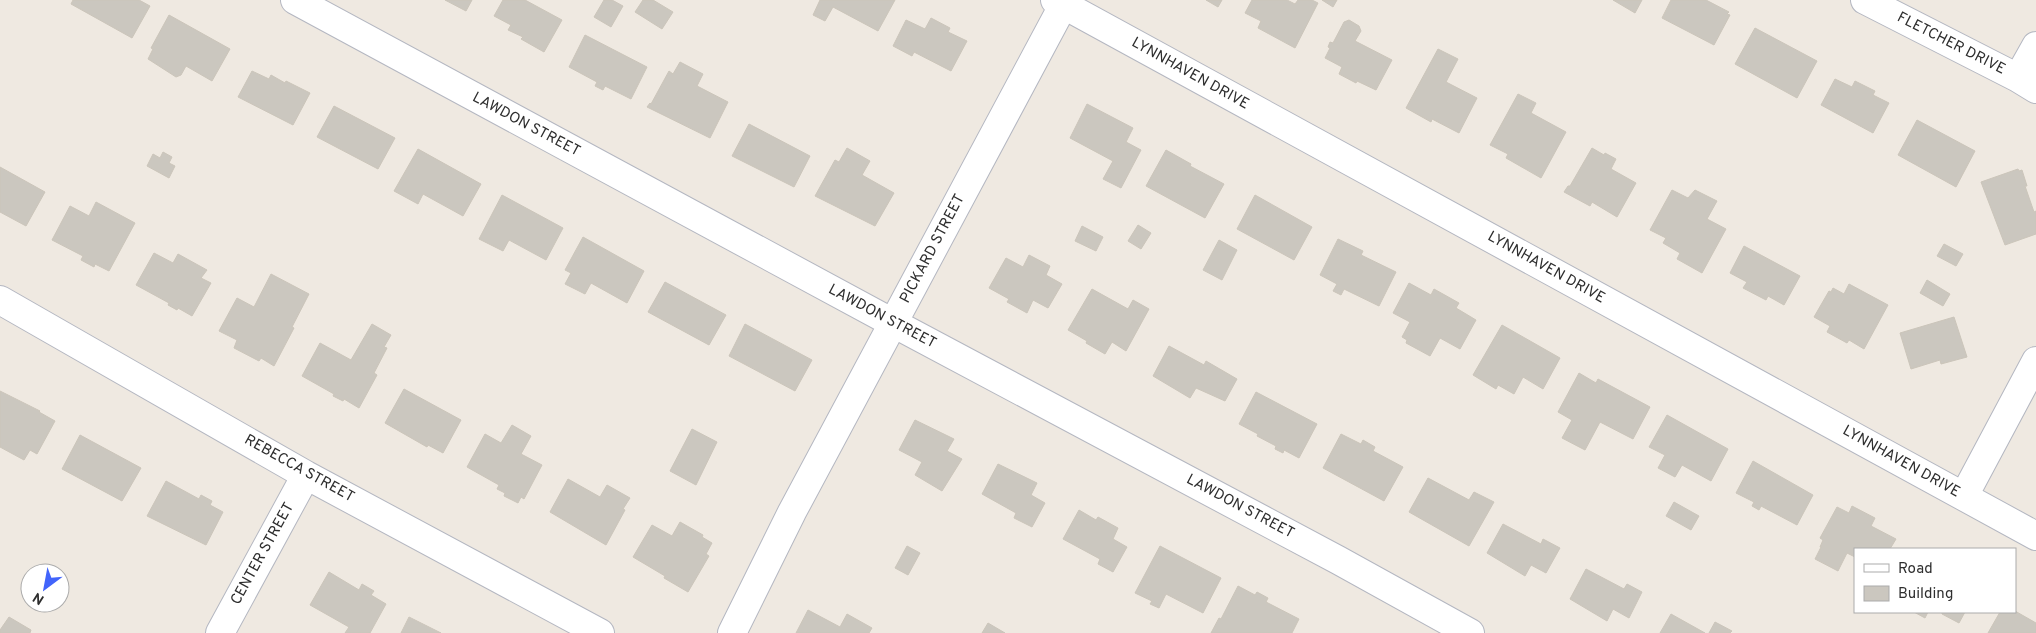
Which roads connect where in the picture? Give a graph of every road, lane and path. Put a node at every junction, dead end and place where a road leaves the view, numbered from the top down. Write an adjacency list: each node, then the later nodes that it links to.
1 (295, 0): 7 (street, LAWDON STREET)
2 (1866, 0): 5 (street, FLETCHER DRIVE)
3 (1062, 2): 7 (street, PICKARD STREET); 10 (street, LYNNHAVEN DRIVE)
4 (2036, 46): 5 (street)
5 (2027, 84)
6 (0, 300): 9 (street, REBECCA STREET)
7 (893, 323): 14 (street, PICKARD STREET); 15 (street, LAWDON STREET)
8 (2036, 361): 10 (street)
9 (306, 475): 12 (street, CENTER STREET); 13 (street, REBECCA STREET)
10 (1964, 496): 11 (street, LYNNHAVEN DRIVE)
11 (2036, 536)
12 (220, 633)
13 (600, 633)
14 (732, 633)
15 (1470, 633)

